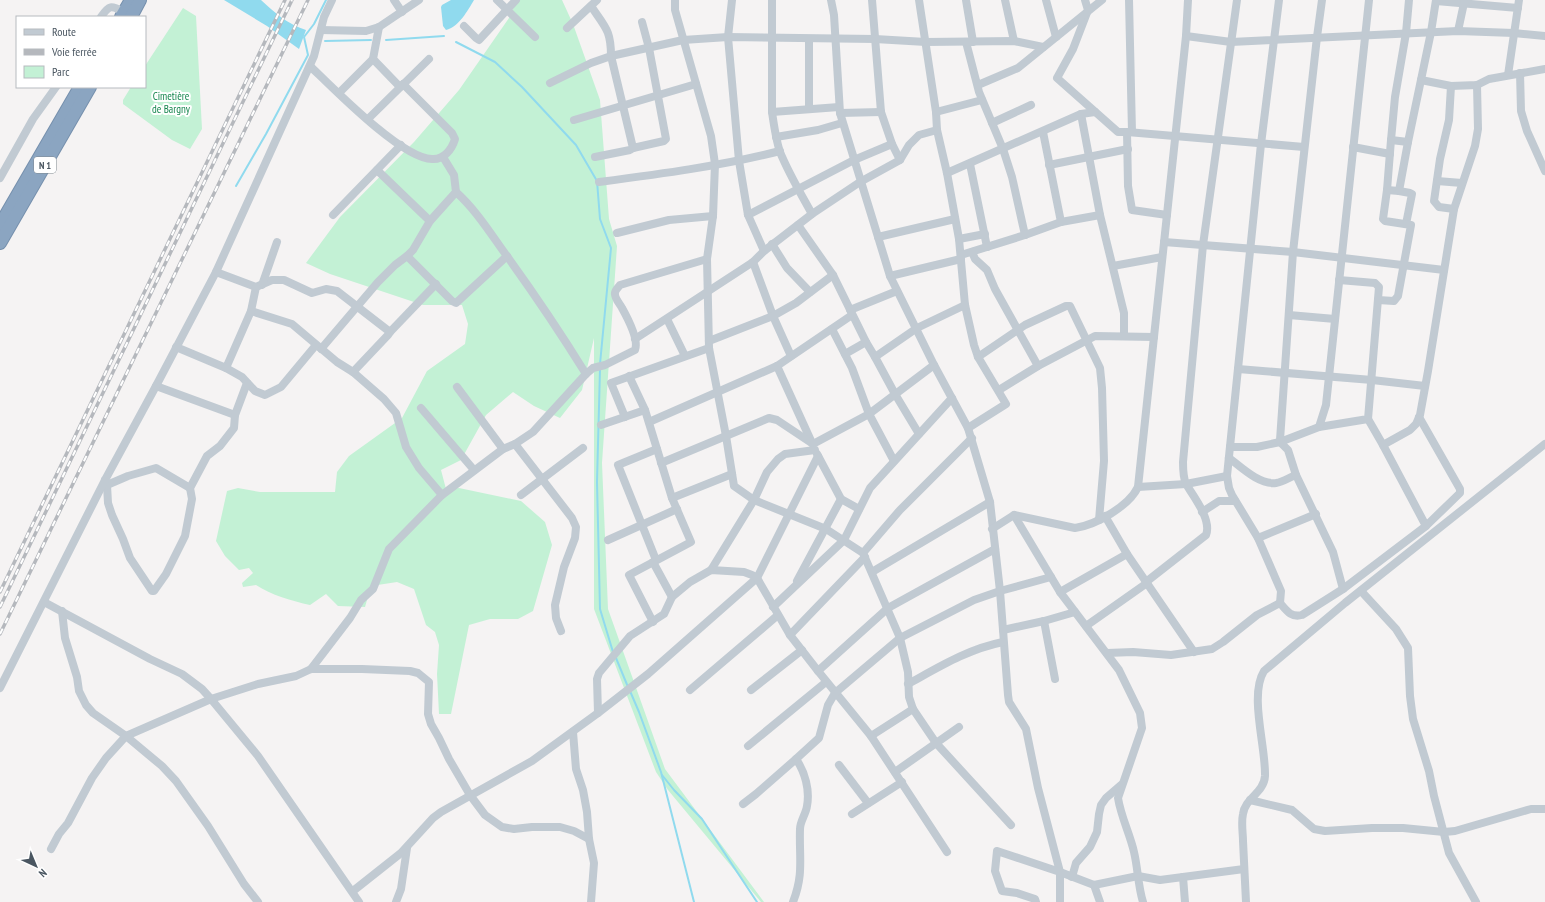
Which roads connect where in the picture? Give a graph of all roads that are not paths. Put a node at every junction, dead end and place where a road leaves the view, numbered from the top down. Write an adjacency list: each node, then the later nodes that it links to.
1 (131, 0): 33 (highway)
2 (140, 0): 33 (highway)
3 (332, 0): 39 (street)
4 (394, 0): 32 (street)
5 (419, 0): 32 (street)
6 (497, 0): 31 (street)
7 (516, 0): 31 (street)
8 (675, 0): 55 (street)
9 (732, 0): 48 (street)
10 (772, 0): 51 (street)
11 (831, 0): 56 (street)
12 (872, 0): 53 (street)
13 (919, 0): 58 (street)
14 (966, 0): 59 (street)
15 (1005, 0): 57 (street)
16 (1046, 0): 49 (street)
17 (1085, 0): 30 (street)
18 (1102, 0): 30 (street)
19 (1129, 0): 98 (street)
20 (1188, 0): 46 (street)
21 (1237, 0): 60 (street)
22 (1279, 0): 54 (street)
23 (1322, 0): 50 (street)
24 (1369, 0): 44 (street)
25 (1409, 0): 42 (street)
26 (1436, 0): 28 (street); 41 (street)
27 (594, 3): 38 (street); 63 (street)
28 (1464, 3): 29 (street); 40 (street)
29 (1519, 4): 43 (street)
30 (1088, 10): 49 (street); 90 (street)
31 (506, 11): 36 (street); 45 (street)
32 (402, 12): 37 (street)
33 (125, 15): 34 (street)
34 (102, 16)
35 (642, 22): 62 (street)
36 (464, 26)
37 (379, 27): 39 (street); 64 (street)
38 (567, 28)
39 (321, 30): 66 (street)
40 (1458, 31): 41 (street); 43 (street)
41 (1431, 32): 42 (street); 70 (street)
42 (1406, 33): 44 (street); 102 (street)
43 (1514, 33): 47 (street); 69 (street)
44 (1364, 35): 50 (street); 108 (street)
45 (535, 36)
46 (1186, 36): 60 (street); 99 (street)
47 (1545, 36)
48 (728, 37): 51 (street); 55 (street); 119 (street)
49 (1056, 37): 61 (street)
50 (1317, 37): 54 (street); 107 (street)
51 (771, 38): 52 (street); 87 (street)
52 (809, 39): 56 (street); 85 (street)
53 (875, 39): 56 (street); 58 (street); 88 (street)
54 (1274, 39): 60 (street); 105 (street)
55 (683, 40): 62 (street); 72 (street)
56 (835, 40): 86 (street)
57 (1014, 41): 59 (street); 61 (street)
58 (926, 42): 59 (street); 89 (street)
59 (969, 42): 74 (street)
60 (1231, 42): 101 (street)
61 (1043, 47): 74 (street)
62 (649, 48): 63 (street); 81 (street)
63 (611, 56): 71 (street); 84 (street)
64 (373, 59): 75 (street); 80 (street)
65 (429, 59): 75 (street)
66 (310, 66): 80 (street); 173 (street)
67 (1545, 69): 68 (street)
68 (1520, 73): 69 (street); 124 (street)
69 (1508, 75): 73 (street)
70 (1421, 80): 76 (street); 103 (street)
71 (550, 83)
72 (696, 84): 81 (street); 120 (street)
73 (1477, 84): 76 (street); 130 (street)
74 (978, 85): 82 (street)
75 (402, 86): 92 (street); 115 (street)
76 (1451, 86): 127 (street)
77 (55, 88): 126 (street)
78 (79, 88): 147 (highway, N 1)
79 (89, 88): 155 (highway, N 1)
80 (339, 93): 92 (street)
81 (658, 95): 84 (street); 109 (street)
82 (982, 100): 89 (street); 95 (street)
83 (1031, 105): 95 (street)
84 (622, 106): 93 (street); 109 (street)
85 (809, 109): 86 (street); 87 (street)
86 (839, 110): 88 (street); 94 (street)
87 (772, 112): 100 (street)
88 (881, 112): 104 (street)
89 (936, 112): 96 (street)
90 (1095, 112): 91 (street); 98 (street)
91 (1081, 114): 97 (street); 114 (street)
92 (368, 119): 106 (street)
93 (574, 120)
94 (842, 123): 100 (street); 117 (street)
95 (992, 123): 110 (street)
96 (937, 130): 118 (street); 125 (street)
97 (1043, 132): 110 (street); 122 (street)
98 (1130, 132): 99 (street); 111 (street)
99 (1175, 136): 101 (street); 140 (street)
100 (776, 137): 112 (street)
101 (1218, 139): 105 (street); 157 (street)
102 (1391, 140): 103 (street); 113 (street)
103 (1408, 142): 134 (street)
104 (892, 144): 117 (street); 118 (street)
105 (1261, 144): 107 (street); 159 (street)
106 (401, 146): 115 (street); 123 (street)
107 (1304, 147): 162 (street)
108 (1353, 147): 113 (street); 167 (street)
109 (633, 148): 116 (street)
110 (1003, 149): 121 (street); 150 (street)
111 (1128, 149): 114 (street); 140 (street)
112 (780, 151): 119 (street); 131 (street)
113 (1390, 154): 132 (street)
114 (1089, 156): 122 (street); 139 (street)
115 (443, 157): 133 (street)
116 (595, 157)
117 (854, 160): 129 (street); 131 (street)
118 (900, 160): 129 (street)
119 (740, 161): 120 (street); 138 (street)
120 (715, 164): 128 (street); 141 (street)
121 (970, 164): 125 (street); 149 (street)
122 (1049, 165): 144 (street)
123 (377, 170): 137 (street); 143 (street)
124 (1545, 171)
125 (947, 173): 142 (street)
126 (0, 178)
127 (1437, 181): 130 (street); 135 (street)
128 (599, 182)
129 (860, 182): 136 (street); 151 (street)
130 (1462, 184): 135 (street)
131 (799, 189): 136 (street); 138 (street)
132 (1388, 190): 134 (street); 146 (street)
133 (456, 192): 143 (street); 164 (street)
134 (1399, 192): 146 (street)
135 (1454, 209): 172 (street)
136 (812, 214): 145 (street)
137 (333, 215)
138 (748, 215): 160 (street)
139 (1100, 215): 144 (street); 171 (street)
140 (1167, 215): 154 (street)
141 (713, 216): 148 (street); 168 (street)
142 (955, 219): 151 (street); 152 (street)
143 (430, 221): 163 (street)
144 (1061, 222): 150 (street)
145 (798, 224): 156 (street); 174 (street)
146 (1406, 224): 170 (street)
147 (0, 225)
148 (618, 233)
149 (985, 234): 152 (street); 158 (street)
150 (1025, 235): 158 (street)
151 (878, 237): 175 (street)
152 (959, 239): 165 (street)
153 (276, 242): 178 (street)
154 (1164, 242): 157 (street); 166 (street)
155 (0, 243)
156 (772, 244): 160 (street); 180 (street)
157 (1203, 245): 159 (street); 259 (street)
158 (987, 247): 161 (street)
159 (1251, 249): 162 (street); 212 (street)
160 (764, 251): 169 (street)
161 (972, 252): 165 (street); 193 (street)
162 (1293, 252): 167 (street); 187 (street)
163 (407, 256): 177 (street); 184 (street)
164 (507, 256): 177 (street); 213 (street)
165 (961, 257): 175 (street); 183 (street)
166 (1162, 257): 171 (street); 196 (street)
167 (1341, 258): 170 (street); 176 (street)
168 (707, 259): 181 (street); 197 (street)
169 (753, 262): 181 (street); 188 (street)
170 (1403, 265): 172 (street); 182 (street)
171 (1113, 266): 195 (street)
172 (1444, 270): 221 (street)
173 (216, 272): 178 (street); 201 (street)
174 (833, 275): 180 (street); 186 (street)
175 (890, 276): 179 (street)
176 (1339, 280): 182 (street); 189 (street)
177 (436, 284): 194 (street)
178 (259, 286): 184 (street); 185 (street)
179 (897, 290): 186 (street); 191 (street)
180 (810, 292): 188 (street)
181 (707, 293): 190 (street); 200 (street)
182 (1378, 300): 218 (street)
183 (965, 305): 191 (street); 207 (street)
184 (358, 307): 194 (street); 202 (street)
185 (251, 311): 202 (street); 211 (street)
186 (851, 313): 192 (street); 199 (street)
187 (1289, 315): 189 (street); 215 (street)
188 (773, 316): 200 (street); 205 (street)
189 (1335, 318): 217 (street)
190 (667, 319): 197 (street); 204 (street)
191 (917, 328): 206 (street); 208 (street)
192 (832, 329): 203 (street); 205 (street)
193 (1018, 330): 198 (street); 207 (street); 210 (street)
194 (390, 332): 214 (street)
195 (1124, 336): 196 (street); 198 (street)
196 (1154, 337): 260 (street)
197 (635, 339): 213 (street)
198 (1086, 340): 210 (street); 275 (street)
199 (866, 342): 203 (street); 206 (street)
200 (709, 344): 204 (street); 224 (street)
201 (176, 347): 211 (street); 220 (street)
202 (319, 347): 214 (street); 219 (street)
203 (845, 354): 229 (street)
204 (685, 356): 216 (street)
205 (791, 356): 209 (street)
206 (876, 357): 225 (street)
207 (978, 357): 223 (street)
208 (934, 365): 225 (street); 226 (street)
209 (776, 366): 224 (street); 249 (street)
210 (1038, 366): 223 (street)
211 (226, 368): 219 (street)
212 (1238, 369): 215 (street); 245 (street)
213 (589, 371): 242 (street)
214 (353, 372): 262 (street)
215 (1285, 372): 217 (street); 241 (street)
216 (629, 376): 228 (street); 231 (street)
217 (1329, 376): 218 (street); 237 (street)
218 (1372, 380): 221 (street); 233 (street)
219 (247, 383): 230 (street)
220 (156, 386): 230 (street); 258 (street)
221 (1425, 386): 232 (street)
222 (457, 387): 247 (street)
223 (999, 390): 236 (street)
224 (717, 392): 234 (street); 239 (street)
225 (895, 394): 229 (street); 238 (street)
226 (952, 398): 236 (street); 238 (street)
227 (421, 408): 253 (street)
228 (645, 410): 231 (street); 234 (street)
229 (868, 414): 249 (street); 251 (street)
230 (235, 415): 261 (street)
231 (625, 417): 235 (street)
232 (1419, 417): 244 (street); 277 (street)
233 (1368, 419): 237 (street); 244 (street)
234 (649, 422): 248 (street)
235 (601, 425)
236 (968, 428): 240 (street)
237 (1319, 428): 241 (street)
238 (919, 434): 251 (street)
239 (726, 436): 249 (street); 252 (street); 254 (street)
240 (972, 438): 268 (street); 285 (street)
241 (1280, 442): 245 (street); 255 (street)
242 (515, 444): 247 (street); 257 (street)
243 (1545, 444): 295 (street)
244 (1383, 445): 277 (street)
245 (1230, 447): 250 (street)
246 (583, 448): 257 (street)
247 (503, 449): 253 (street)
248 (657, 449): 252 (street); 276 (street)
249 (815, 450): 265 (street); 266 (street); 272 (street)
250 (1229, 458): 255 (street); 256 (street)
251 (894, 461): 269 (street)
252 (661, 463): 264 (street)
253 (474, 470): 262 (street)
254 (732, 474): 264 (street); 266 (street)
255 (1296, 475): 273 (street)
256 (1228, 476): 259 (street); 267 (street)
257 (543, 479): 263 (street); 309 (street)
258 (106, 482): 261 (street); 261 (street); 298 (street)
259 (1186, 484): 260 (street); 271 (street)
260 (1138, 487): 275 (street)
261 (190, 488)
262 (442, 495): 316 (street)
263 (521, 495)
264 (672, 498): 270 (street)
265 (842, 499): 269 (street); 278 (street)
266 (754, 500): 272 (street); 287 (street)
267 (1235, 501): 271 (street); 280 (street)
268 (990, 502): 279 (street); 288 (street)
269 (859, 509): 282 (street)
270 (677, 510): 276 (street); 286 (street)
271 (1202, 512): 291 (street)
272 (789, 514): 278 (street); 290 (street)
273 (1316, 514): 280 (street); 293 (street)
274 (1014, 515): 275 (street); 279 (street); 289 (street)
275 (1102, 518): 284 (street)
276 (642, 525): 281 (street); 286 (street)
277 (1426, 526): 293 (street)
278 (826, 529): 282 (street); 292 (street)
279 (992, 529): 283 (street)
280 (1258, 538): 299 (street)
281 (608, 540)
282 (844, 540): 285 (street); 292 (street)
283 (995, 549): 294 (street); 301 (street)
284 (1127, 554): 291 (street); 296 (street)
285 (864, 555): 288 (street); 310 (street)
286 (655, 561): 297 (street); 306 (street)
287 (711, 570): 290 (street); 297 (street)
288 (872, 572): 301 (street)
289 (1051, 577): 294 (street); 296 (street)
290 (756, 578): 300 (street); 327 (street)
291 (1146, 583): 307 (street); 314 (street)
292 (793, 588): 300 (street)
293 (1343, 589): 299 (street)
294 (1000, 591): 308 (street); 311 (street)
295 (1361, 591): 340 (street); 346 (street)
296 (1060, 592): 303 (street)
297 (672, 597): 306 (street)
298 (44, 602): 302 (street); 321 (street)
299 (1280, 603): 314 (street)
300 (773, 607): 304 (street)
301 (888, 608): 311 (street); 317 (street)
302 (62, 612): 325 (street); 330 (street)
303 (1075, 612): 305 (street); 307 (street)
304 (778, 615): 310 (street); 322 (street)
305 (1044, 621): 308 (street); 318 (street)
306 (653, 622): 327 (street)
307 (1086, 626): 315 (street)
308 (1003, 630): 312 (street)
309 (560, 631)
310 (790, 635): 313 (street)
311 (900, 638): 320 (street); 324 (street)
312 (1003, 642): 320 (street); 352 (street)
313 (802, 650): 317 (street); 323 (street)
314 (1194, 652): 315 (street)
315 (1107, 653): 338 (street)
316 (311, 669): 325 (street); 339 (street)
317 (818, 672): 319 (street)
318 (1055, 679)
319 (826, 682): 324 (street); 333 (street)
320 (908, 684): 326 (street)
321 (0, 688)
322 (690, 690)
323 (751, 690)
324 (836, 693): 331 (street); 334 (street)
325 (211, 699): 330 (street); 357 (street)
326 (913, 709): 331 (street); 332 (street)
327 (598, 714): 329 (street)
328 (959, 727): 332 (street)
329 (574, 732): 339 (street); 347 (street)
330 (126, 736): 349 (street); 358 (street)
331 (871, 736): 336 (street)
332 (936, 743): 336 (street); 345 (street)
333 (748, 746)
334 (796, 759): 342 (street); 362 (street)
335 (838, 765): 341 (street)
336 (895, 772): 337 (street)
337 (902, 782): 341 (street); 350 (street)
338 (1122, 785): 353 (street); 354 (street)
339 (470, 795): 347 (street); 348 (street)
340 (1250, 800): 346 (street); 351 (street)
341 (868, 803): 344 (street)
342 (743, 804)
343 (1545, 809): 346 (street)
344 (852, 814)
345 (1011, 825)
346 (1444, 832): 369 (street)
347 (589, 839): 361 (street)
348 (407, 848): 357 (street); 360 (street)
349 (51, 850)
350 (947, 852)
351 (1244, 869): 355 (street); 368 (street)
352 (1060, 872): 353 (street); 363 (street); 364 (street)
353 (1072, 876): 356 (street)
354 (1138, 876): 355 (street); 356 (street); 366 (street)
355 (1183, 876): 367 (street)
356 (1094, 885): 365 (street)
357 (353, 891): 359 (street)
358 (258, 902)
359 (359, 902)
360 (396, 902)
361 (591, 902)
362 (793, 902)
363 (1036, 902)
364 (1060, 902)
365 (1100, 902)
366 (1143, 902)
367 (1186, 902)
368 (1246, 902)
369 (1476, 902)

